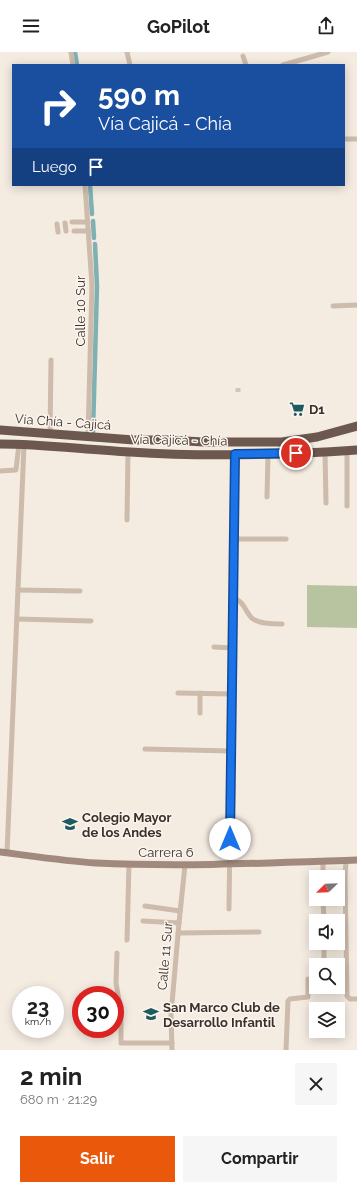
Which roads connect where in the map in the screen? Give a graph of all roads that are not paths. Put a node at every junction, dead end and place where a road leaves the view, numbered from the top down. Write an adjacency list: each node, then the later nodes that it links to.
1 (71, 52): 5 (street)
2 (126, 52): 6 (street)
3 (328, 52): 8 (street)
4 (243, 56): 7 (street)
5 (73, 64)
6 (130, 64)
7 (246, 64)
8 (286, 64)
9 (345, 139): 10 (street)
10 (357, 139)
11 (85, 186): 12 (street, Calle 10 Sur)
12 (88, 222): 16 (street, Calle 10 Sur); 16 (street)
13 (65, 223): 15 (street)
14 (57, 224): 17 (street)
15 (66, 231)
16 (89, 231): 26 (street, Calle 10 Sur)
17 (58, 232)
18 (357, 305): 19 (street)
19 (333, 306)
20 (51, 360): 25 (street)
21 (357, 426): 24 (highway, Vía Chía - Cajicá)
22 (357, 431): 24 (highway)
23 (2, 432): 25 (highway, Vía Chía - Cajicá)
24 (334, 432): 26 (highway, Vía Chía - Cajicá)
25 (50, 434): 26 (highway, Vía Chía - Cajicá)
26 (88, 437)
27 (0, 444): 28 (highway, Vía Cajicá - Chía)
28 (21, 445): 30 (highway, Vía Cajicá - Chía); 34 (street); 41 (street)
29 (353, 449): 31 (highway, Vía Cajicá - Chía); 37 (street)
30 (128, 452): 32 (highway, Vía Cajicá - Chía); 38 (street)
31 (325, 452): 33 (highway, Vía Cajicá - Chía); 36 (street)
32 (235, 454): 33 (highway, Vía Cajicá - Chía); 39 (street)
33 (268, 454): 35 (street)
34 (0, 471)
35 (268, 497)
36 (326, 503)
37 (346, 506)
38 (127, 520)
39 (233, 539): 40 (street); 43 (street)
40 (286, 539)
41 (18, 590): 42 (street); 44 (street)
42 (80, 592)
43 (234, 599): 46 (street); 48 (street)
44 (17, 619): 45 (street); 55 (street)
45 (91, 621)
46 (282, 624)
47 (214, 646): 48 (street)
48 (233, 648): 51 (street)
49 (178, 693): 50 (street)
50 (200, 693): 51 (street); 52 (street)
51 (232, 694): 54 (street)
52 (200, 713)
53 (145, 749): 54 (street)
54 (231, 751): 60 (street)
55 (3, 852): 59 (main road, Carrera 6)
56 (357, 860): 57 (main road, Carrera 6)
57 (346, 861): 58 (main road, Carrera 6); 73 (street)
58 (323, 862): 60 (main road, Carrera 6); 62 (street)
59 (129, 864): 61 (main road, Carrera 6); 70 (street)
60 (230, 864): 61 (main road, Carrera 6); 64 (street)
61 (185, 865): 65 (street, Calle 11 Sur)
62 (323, 870)
63 (145, 906): 65 (street)
64 (229, 909)
65 (180, 911): 67 (street, Calle 11 Sur)
66 (143, 921): 67 (street)
67 (178, 923): 69 (street, Calle 11 Sur)
68 (259, 932): 69 (street)
69 (178, 933): 74 (street, Calle 11 Sur)
70 (127, 940)
71 (117, 953): 74 (street)
72 (308, 979): 76 (street)
73 (357, 999)
74 (172, 1043): 75 (street, Calle 11 Sur)
75 (172, 1050)
76 (286, 1050)

